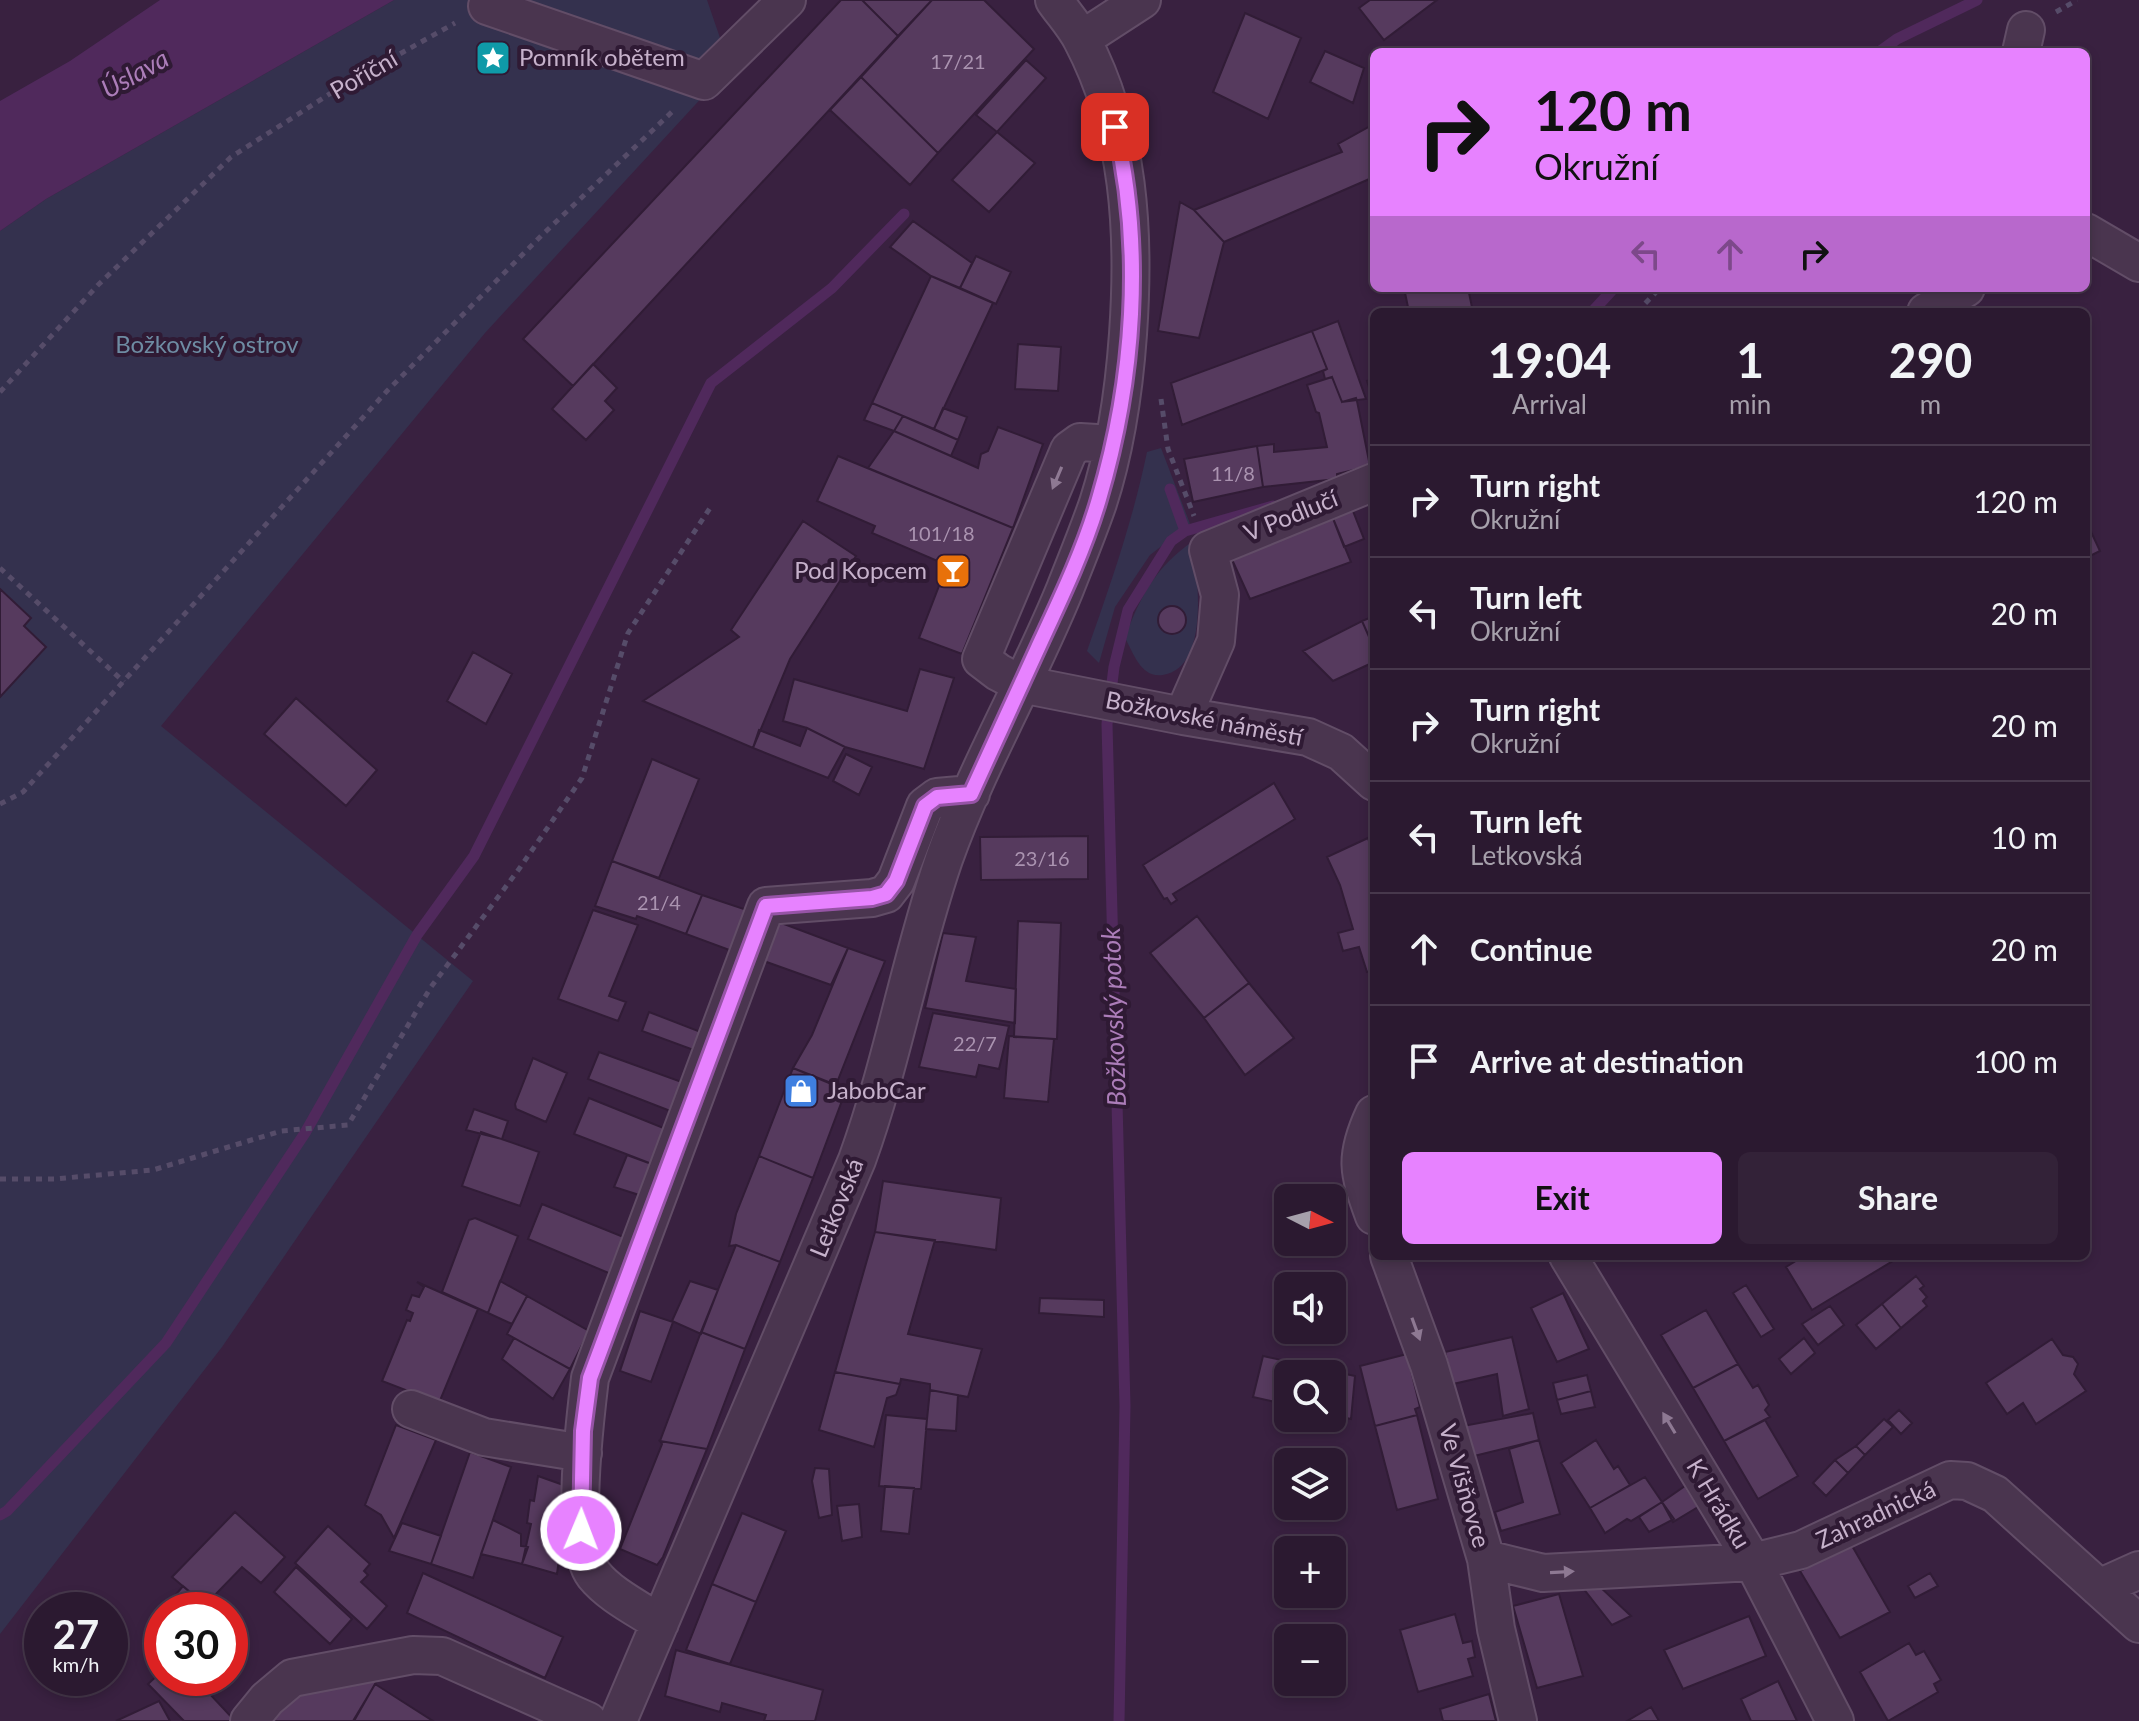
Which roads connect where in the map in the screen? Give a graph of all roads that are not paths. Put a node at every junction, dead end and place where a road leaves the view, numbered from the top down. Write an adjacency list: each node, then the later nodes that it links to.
1 (787, 0): 4 (street)
2 (1054, 0): 5 (street, Letkovská)
3 (1142, 0): 5 (street)
4 (487, 6)
5 (1082, 39): 10 (street, Letkovská)
6 (2090, 234): 7 (street)
7 (2139, 263)
8 (1959, 292): 9 (street)
9 (1933, 308)
10 (1113, 444): 12 (street, Letkovská); 12 (street, Božkovské náměstí, one-way to 12)
11 (1370, 484): 13 (street, V Podlučí)
12 (1021, 684): 13 (street, Božkovské náměstí); 15 (street, Letkovská)
13 (1183, 716): 14 (street, Božkovské náměstí)
14 (1370, 778)
15 (971, 794): 21 (street); 26 (street, Letkovská)
16 (1370, 1123): 17 (street)
17 (1370, 1203)
18 (1390, 1260): 22 (street, Ve Višňovce, one-way to 22)
19 (1570, 1260): 23 (street, K Hrádku, one-way to 19)
20 (411, 1409): 21 (street)
21 (583, 1453): 26 (street)
22 (1486, 1559): 23 (street, K Hrádku, one-way to 23); 31 (street, Ve Višňovce)
23 (1753, 1562): 25 (street, Zahradnická); 32 (street)
24 (2139, 1570): 25 (street)
25 (2099, 1588): 27 (street, Zahradnická)
26 (660, 1623): 30 (street, Letkovská)
27 (2139, 1624)
28 (249, 1721): 29 (street)
29 (588, 1721)
30 (618, 1721)
31 (1518, 1721)
32 (1835, 1721)

